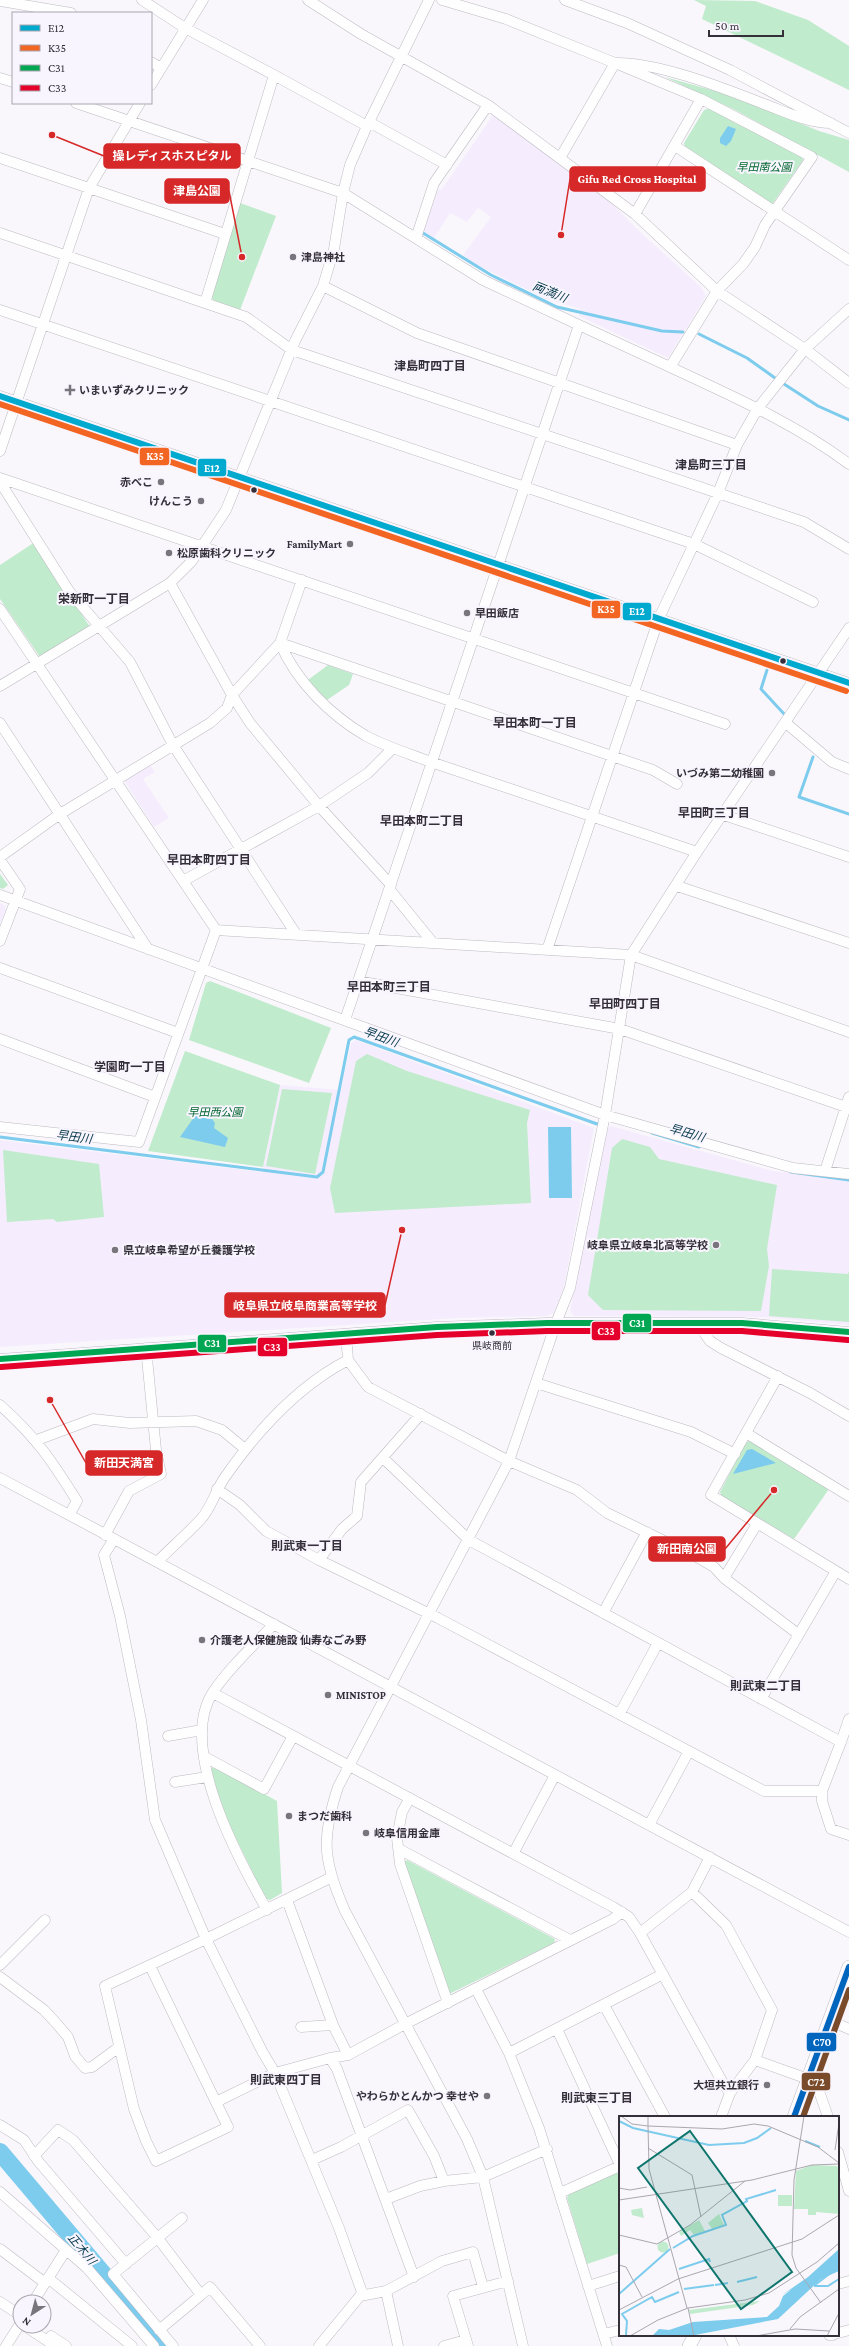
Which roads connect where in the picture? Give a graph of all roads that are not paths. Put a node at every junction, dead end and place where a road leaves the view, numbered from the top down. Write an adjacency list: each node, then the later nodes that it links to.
1 (142, 0): 9 (street)
2 (203, 0): 9 (street)
3 (308, 0): 10 (street)
4 (430, 0): 10 (street)
5 (442, 0): 12 (street)
6 (566, 0): 23 (street)
7 (0, 1): 8 (street)
8 (65, 12)
9 (185, 28): 13 (street); 14 (street)
10 (402, 56): 21 (street); 24 (street)
11 (152, 63): 13 (street)
12 (615, 63): 18 (street); 23 (street); 28 (street)
13 (161, 68): 17 (street)
14 (274, 75): 24 (street); 29 (street)
15 (0, 78): 16 (street)
16 (12, 82)
17 (152, 83)
18 (701, 99): 26 (street); 33 (street)
19 (79, 104): 22 (street)
20 (139, 104): 22 (street)
21 (488, 104): 28 (street); 30 (street)
22 (129, 121): 29 (street); 31 (street)
23 (831, 123): 25 (street)
24 (368, 124): 30 (street); 32 (street)
25 (849, 133)
26 (675, 146): 33 (street); 34 (street)
27 (0, 158): 31 (street)
28 (560, 158): 34 (street)
29 (247, 161): 32 (street); 36 (street)
30 (446, 165): 37 (street)
31 (90, 188): 36 (street); 38 (street)
32 (343, 193): 37 (street); 40 (street)
33 (774, 211): 39 (street); 41 (street)
34 (635, 214): 41 (street)
35 (0, 233): 38 (street)
36 (226, 234): 42 (street)
37 (416, 238): 46 (street)
38 (67, 256): 42 (street); 45 (street)
39 (849, 260)
40 (323, 286): 48 (street); 50 (street)
41 (717, 291): 47 (street); 49 (street)
42 (205, 303): 48 (street)
43 (849, 309): 47 (street)
44 (0, 310): 45 (street)
45 (44, 325): 53 (street); 54 (street)
46 (579, 325): 49 (street); 50 (street)
47 (805, 349): 51 (street); 55 (street)
48 (292, 350): 54 (street); 56 (street)
49 (670, 367): 55 (street)
50 (560, 383): 56 (street); 57 (street)
51 (849, 383)
52 (0, 396): 53 (street)
53 (18, 402): 58 (street); 60 (street)
54 (270, 403): 60 (street); 63 (street)
55 (758, 408): 57 (street); 59 (street)
56 (543, 434): 63 (street); 64 (street)
57 (737, 445): 64 (street)
58 (0, 451)
59 (849, 464)
60 (240, 477): 66 (street); 68 (street)
61 (0, 478): 66 (street)
62 (0, 482): 74 (street)
63 (526, 487): 65 (street); 68 (street)
64 (718, 493): 65 (street); 67 (street)
65 (694, 544): 71 (street); 73 (street)
66 (203, 547): 69 (street); 70 (street)
67 (849, 549)
68 (499, 564): 73 (street); 76 (street)
69 (302, 580): 76 (street); 77 (street)
70 (170, 583): 74 (street); 83 (street)
71 (813, 602)
72 (0, 609): 78 (street)
73 (658, 618): 79 (street); 82 (street)
74 (99, 627): 78 (street); 88 (street)
75 (849, 628): 79 (street)
76 (474, 638): 82 (street); 84 (street)
77 (280, 643): 83 (street); 84 (street); 89 (street)
78 (38, 663): 81 (street); 93 (street)
79 (819, 672): 80 (street); 86 (street)
80 (849, 683)
81 (0, 686)
82 (634, 692): 87 (street); 90 (street)
83 (232, 695): 88 (street); 95 (street)
84 (453, 701): 90 (street); 91 (street)
85 (0, 723): 96 (street)
86 (786, 723): 92 (street); 97 (street)
87 (725, 724)
88 (173, 745): 93 (street); 99 (street)
89 (393, 748): 91 (street); 95 (street)
90 (614, 756): 94 (street); 98 (street)
91 (432, 762): 98 (street); 106 (street)
92 (849, 768)
93 (115, 779): 96 (street); 104 (street)
94 (677, 784)
95 (319, 806): 99 (street); 106 (street)
96 (60, 814): 101 (street); 115 (street)
97 (724, 815): 100 (street); 102 (street)
98 (592, 816): 100 (street); 116 (street)
99 (241, 849): 104 (street); 110 (street)
100 (697, 852): 105 (street)
101 (0, 857)
102 (849, 857)
103 (0, 860): 108 (street)
104 (183, 881): 109 (street)
105 (676, 886): 114 (street); 117 (street)
106 (390, 888): 111 (street); 113 (street)
107 (0, 895): 108 (street)
108 (16, 900): 112 (street); 115 (street)
109 (216, 930): 110 (street); 119 (street)
110 (296, 934): 111 (street)
111 (373, 939): 113 (street); 120 (street)
112 (0, 941)
113 (433, 943): 116 (street)
114 (849, 943)
115 (148, 949): 119 (street)
116 (547, 950): 117 (street)
117 (631, 955): 122 (street); 124 (street)
118 (0, 968): 123 (street)
119 (201, 968): 121 (street); 123 (street)
120 (358, 981): 121 (street); 122 (street)
121 (345, 1020): 128 (street)
122 (620, 1030): 127 (street); 128 (street)
123 (178, 1032): 126 (street)
124 (849, 1032)
125 (0, 1039): 126 (street)
126 (155, 1097): 129 (street)
127 (848, 1104): 130 (street)
128 (604, 1120): 130 (street); 132 (street)
129 (0, 1127)
130 (825, 1171): 131 (street)
131 (849, 1174)
132 (556, 1323): 133 (street); 135 (street); 140 (street)
133 (697, 1323): 134 (street); 139 (street)
134 (849, 1332)
135 (346, 1334): 136 (street); 138 (street)
136 (146, 1348): 137 (street); 144 (street)
137 (0, 1359)
138 (348, 1360): 142 (street); 147 (street)
139 (778, 1376): 143 (street); 145 (street)
140 (536, 1383): 148 (street); 150 (street)
141 (0, 1405): 146 (street)
142 (421, 1414): 149 (street); 150 (street)
143 (849, 1416)
144 (155, 1423): 146 (street); 147 (street); 157 (street)
145 (746, 1434): 148 (street); 153 (street)
146 (37, 1440): 154 (street)
147 (245, 1449): 152 (street)
148 (735, 1454): 155 (street)
149 (383, 1458): 158 (street); 159 (street)
150 (509, 1461): 156 (street); 158 (street)
151 (0, 1478): 154 (street)
152 (217, 1489): 159 (street); 160 (street)
153 (849, 1496)
154 (69, 1515): 157 (street)
155 (757, 1524): 161 (street); 162 (street)
156 (647, 1532): 162 (street); 164 (street)
157 (110, 1537): 160 (street); 199 (street)
158 (469, 1540): 164 (street); 165 (street)
159 (319, 1560): 165 (street)
160 (157, 1562): 166 (street)
161 (836, 1571): 163 (street); 167 (street)
162 (724, 1578): 167 (street)
163 (849, 1579)
164 (603, 1613): 168 (street)
165 (430, 1614): 169 (street); 172 (street)
166 (274, 1624): 169 (street); 170 (street)
167 (798, 1634): 171 (street)
168 (658, 1643): 171 (street); 172 (street)
169 (391, 1688): 180 (street); 181 (street)
170 (213, 1693): 174 (street); 176 (street)
171 (761, 1699): 177 (street)
172 (620, 1713): 178 (street)
173 (849, 1719): 177 (street)
174 (202, 1730): 175 (street); 179 (street)
175 (168, 1736)
176 (293, 1736): 179 (street); 180 (street)
177 (841, 1742): 184 (street)
178 (690, 1751): 184 (street); 186 (street)
179 (205, 1757): 182 (street)
180 (349, 1765): 185 (street); 191 (street)
181 (555, 1775): 186 (street); 189 (street)
182 (207, 1776): 183 (street); 194 (street)
183 (175, 1782)
184 (822, 1791): 187 (street)
185 (410, 1798): 188 (street); 189 (street)
186 (649, 1825): 190 (street)
187 (849, 1835)
188 (399, 1849): 200 (street); 207 (street)
189 (514, 1852): 195 (street)
190 (710, 1857): 192 (street); 197 (street)
191 (330, 1878): 193 (street); 210 (street)
192 (692, 1892): 198 (street); 219 (street)
193 (287, 1900): 194 (street); 211 (street)
194 (267, 1910): 199 (street)
195 (622, 1912): 198 (street); 200 (street)
196 (45, 1920): 201 (street)
197 (849, 1932)
198 (640, 1933): 204 (street)
199 (206, 1939): 202 (street); 220 (street)
200 (570, 1940): 206 (street)
201 (0, 1965)
202 (150, 1966): 215 (street); 223 (street)
203 (849, 1967): 209 (main road)
204 (663, 1974): 208 (street); 222 (street)
205 (0, 1977): 215 (street)
206 (476, 1989): 207 (street); 216 (street)
207 (448, 2003): 210 (street)
208 (604, 2005): 213 (street); 224 (street)
209 (829, 2020): 214 (street); 221 (main road)
210 (405, 2024): 217 (street); 236 (street)
211 (333, 2025): 212 (street); 217 (street)
212 (301, 2027)
213 (557, 2029): 216 (street); 234 (street)
214 (849, 2029)
215 (119, 2047): 223 (street)
216 (509, 2053): 230 (street)
217 (348, 2055): 218 (street)
218 (330, 2058): 220 (street); 229 (street)
219 (755, 2060): 221 (street); 222 (street)
220 (275, 2073): 223 (street); 233 (street)
221 (808, 2079): 226 (main road); 227 (street)
222 (730, 2093): 225 (street)
223 (216, 2102)
224 (664, 2116)
225 (721, 2116)
226 (794, 2116)
227 (828, 2116)
228 (0, 2125): 231 (street)
229 (361, 2135): 233 (street); 237 (street); 241 (street)
230 (547, 2149): 236 (street); 240 (street)
231 (34, 2156): 243 (street); 246 (street)
232 (839, 2156): 239 (street)
233 (312, 2160): 259 (street)
234 (619, 2163)
235 (619, 2165): 240 (street)
236 (483, 2177): 237 (street); 251 (street)
237 (444, 2181): 241 (street)
238 (0, 2192): 245 (street)
239 (849, 2192)
240 (560, 2193): 254 (street)
241 (386, 2199): 247 (street)
242 (182, 2218): 243 (street)
243 (157, 2237): 246 (street); 258 (street)
244 (0, 2249): 249 (street)
245 (66, 2250): 249 (street); 250 (street)
246 (126, 2264): 250 (street)
247 (414, 2277): 255 (street); 256 (street)
248 (619, 2279): 254 (street)
249 (46, 2280): 257 (street); 277 (street)
250 (109, 2281): 262 (street); 273 (street)
251 (508, 2281): 255 (street); 283 (street)
252 (849, 2281): 253 (street)
253 (839, 2284)
254 (588, 2286): 269 (street)
255 (483, 2288): 272 (street)
256 (386, 2291): 259 (street); 281 (street)
257 (38, 2294)
258 (201, 2295): 262 (street); 279 (street)
259 (363, 2295): 280 (street)
260 (0, 2302): 261 (street)
261 (12, 2310)
262 (159, 2330): 278 (street)
263 (619, 2330): 269 (street)
264 (849, 2330): 265 (street)
265 (839, 2333)
266 (14, 2334): 274 (street)
267 (37, 2334): 275 (street)
268 (48, 2334): 276 (street)
269 (604, 2334): 284 (street)
270 (694, 2336): 285 (main road)
271 (729, 2336): 286 (street)
272 (467, 2343): 282 (street)
273 (148, 2344)
274 (6, 2346)
275 (55, 2346)
276 (66, 2346)
277 (132, 2346)
278 (173, 2346)
279 (260, 2346)
280 (319, 2346)
281 (398, 2346)
282 (444, 2346)
283 (524, 2346)
284 (607, 2346)
285 (689, 2346)
286 (734, 2346)

